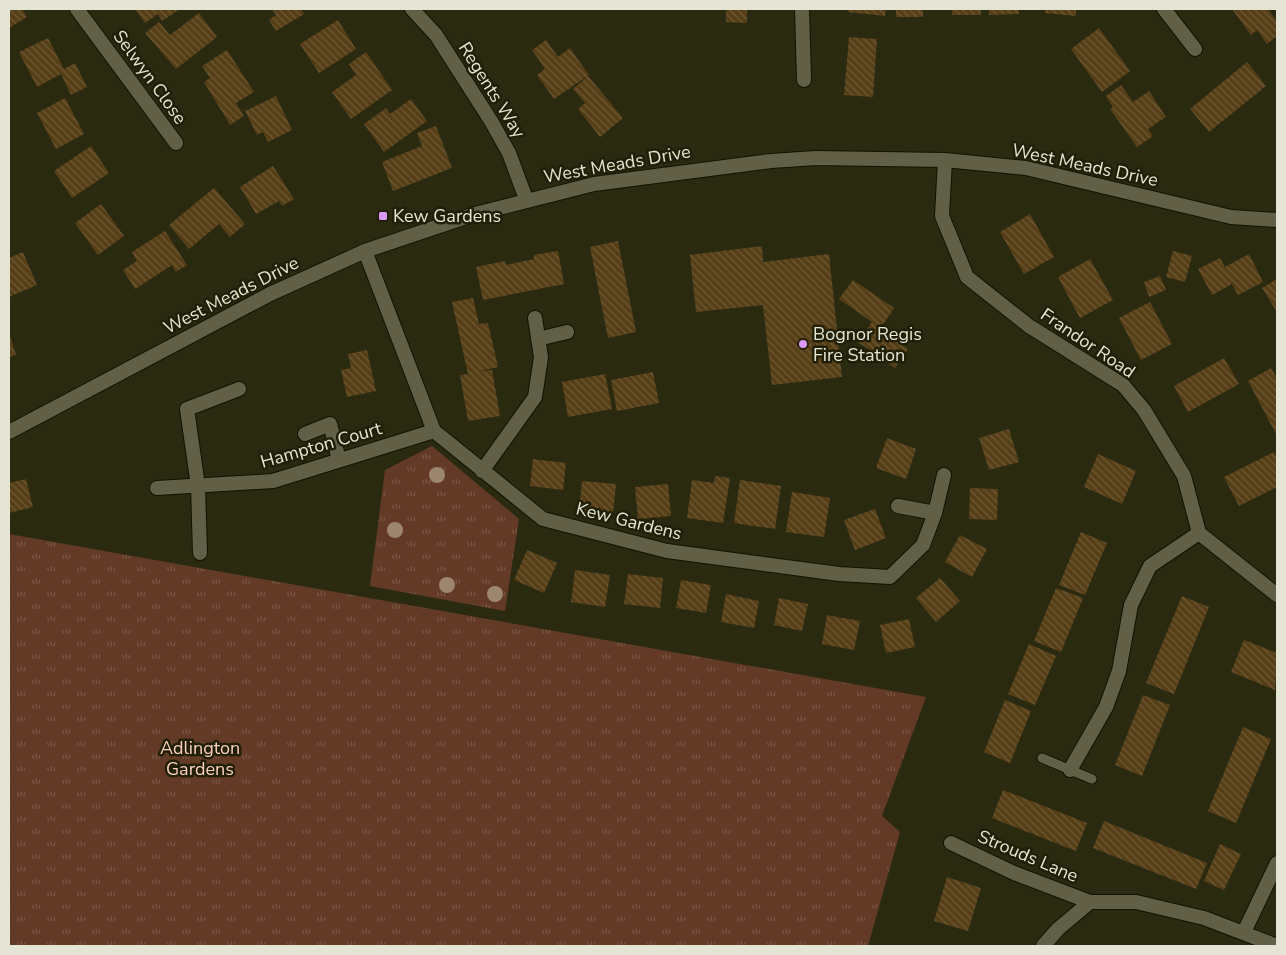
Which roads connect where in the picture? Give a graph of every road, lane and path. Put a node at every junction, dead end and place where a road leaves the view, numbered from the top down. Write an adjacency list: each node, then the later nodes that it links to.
1 (77, 9): 7 (street, Selwyn Close)
2 (412, 9): 9 (street, Regents Way)
3 (802, 9): 6 (street)
4 (1164, 9): 5 (street)
5 (1195, 49)
6 (804, 80)
7 (176, 143)
8 (945, 160): 9 (street, West Meads Drive); 10 (street, West Meads Drive); 26 (street, Frandor Road)
9 (526, 199): 11 (street, West Meads Drive)
10 (1277, 220)
11 (365, 251): 16 (street, Kew Gardens); 17 (street, West Meads Drive)
12 (534, 318): 14 (street)
13 (566, 332): 14 (street)
14 (538, 339): 20 (street)
15 (239, 389): 22 (street)
16 (434, 431): 19 (street, Hampton Court); 20 (street, Kew Gardens)
17 (9, 432)
18 (305, 434): 19 (street)
19 (339, 460): 22 (street, Hampton Court)
20 (482, 471): 25 (street, Kew Gardens)
21 (944, 475): 25 (street, Kew Gardens)
22 (198, 486): 23 (street, Hampton Court); 27 (street)
23 (157, 488)
24 (898, 506): 25 (street)
25 (935, 513)
26 (1199, 533): 28 (street); 30 (street)
27 (200, 553)
28 (1277, 595)
29 (1042, 758): 30 (lane)
30 (1070, 770): 31 (lane)
31 (1092, 779)
32 (952, 842): 34 (street, Strouds Lane)
33 (1277, 863): 35 (street)
34 (1090, 902): 35 (street); 36 (street)
35 (1244, 932): 37 (street)
36 (1042, 946)
37 (1277, 946)

